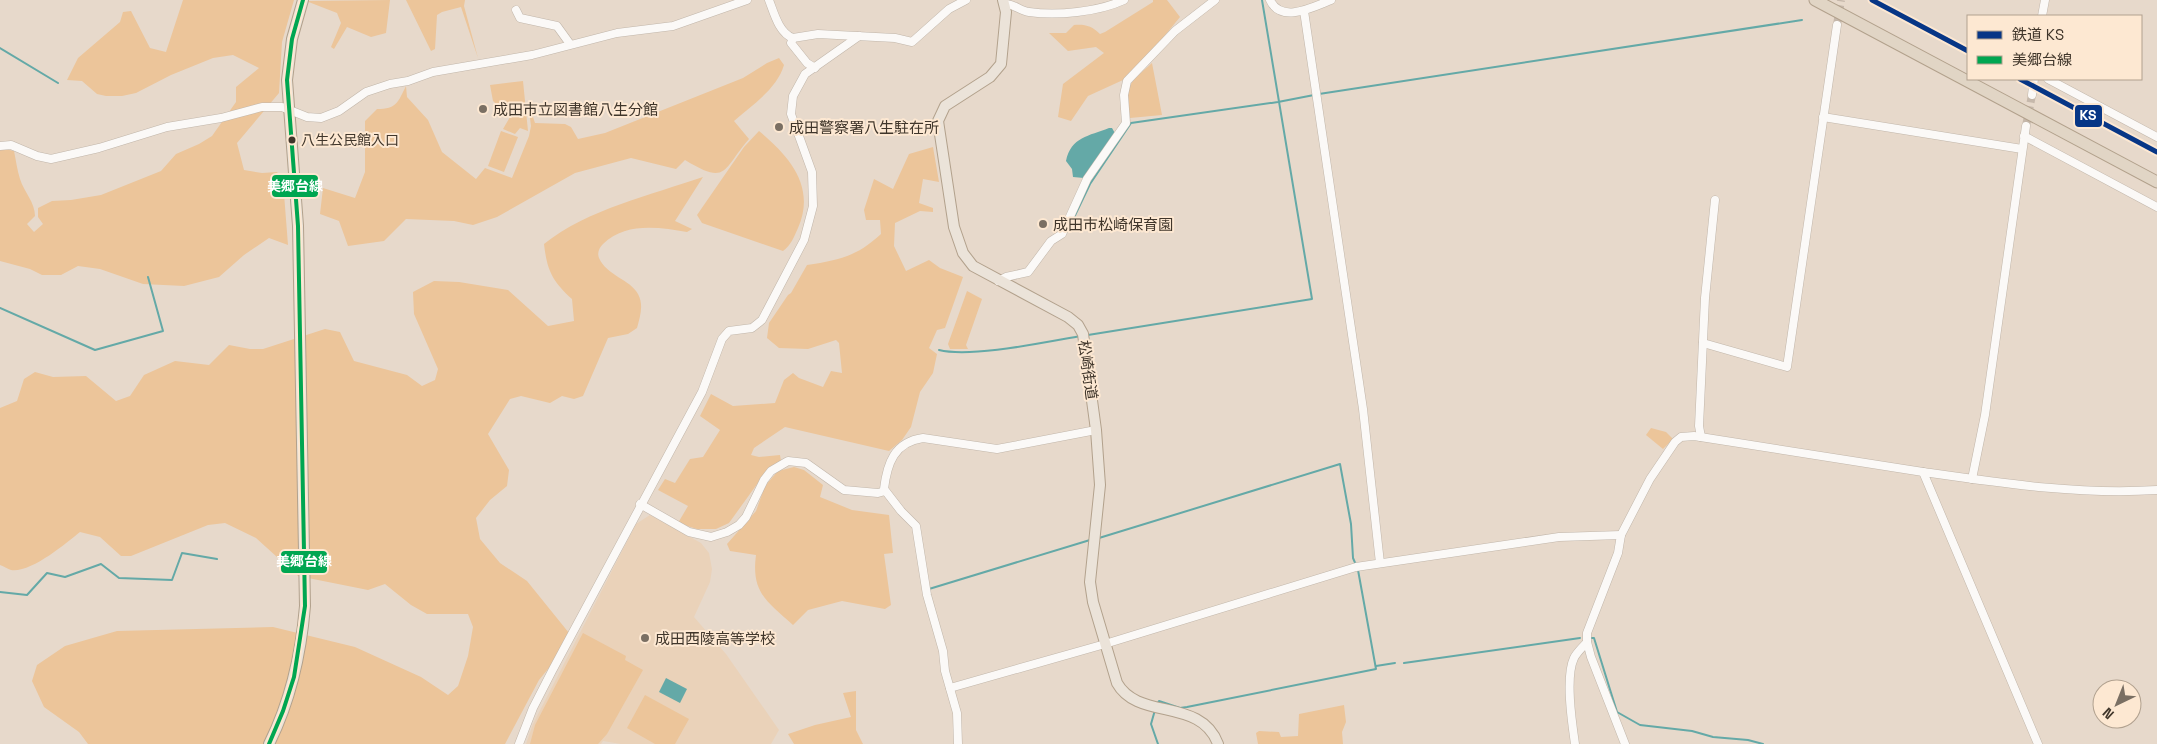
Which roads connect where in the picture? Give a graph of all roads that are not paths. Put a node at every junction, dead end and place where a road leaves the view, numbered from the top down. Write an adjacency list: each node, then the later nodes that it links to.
1 (303, 0): 27 (main road)
2 (748, 0): 19 (street)
3 (769, 0): 18 (street)
4 (966, 0): 17 (street)
5 (1124, 0): 12 (street)
6 (1215, 0): 37 (street)
7 (1270, 0): 14 (street)
8 (1331, 0): 14 (street)
9 (1815, 0): 20 (highway)
10 (1827, 0): 20 (highway)
11 (2045, 0): 15 (street)
12 (1004, 3): 37 (main road, 松崎街道)
13 (516, 10): 19 (street)
14 (1304, 11): 47 (street)
15 (2042, 15)
16 (1837, 25): 28 (street)
17 (859, 36): 18 (street); 21 (street)
18 (793, 38): 21 (street)
19 (570, 44): 27 (street)
20 (1904, 46): 23 (highway)
21 (815, 68): 45 (street)
22 (1967, 80): 34 (highway)
23 (1967, 80)
24 (2034, 80): 26 (street)
25 (2050, 80): 31 (street)
26 (2032, 95)
27 (290, 111): 32 (street); 51 (main road)
28 (1823, 117): 33 (street); 38 (street)
29 (2026, 126): 30 (street)
30 (2024, 136): 33 (street); 36 (street)
31 (2157, 136)
32 (0, 146)
33 (2022, 149): 42 (street)
34 (2157, 182)
35 (1715, 200): 38 (street)
36 (2157, 207)
37 (998, 281): 39 (main road, 松崎街道)
38 (1703, 342): 40 (street)
39 (1096, 430): 44 (street); 49 (main road, 松崎街道)
40 (1701, 437): 41 (street); 46 (street)
41 (1923, 472): 42 (street); 57 (street)
42 (1972, 479): 43 (street)
43 (2157, 490)
44 (885, 491): 45 (street); 50 (street)
45 (640, 504): 52 (street)
46 (1621, 535): 47 (street); 48 (street)
47 (1380, 563): 49 (street)
48 (1587, 642): 55 (street); 56 (street)
49 (1105, 644): 50 (street); 54 (main road, 松崎街道)
50 (950, 688): 53 (street)
51 (269, 744)
52 (519, 744)
53 (958, 744)
54 (1218, 744)
55 (1575, 744)
56 (1625, 744)
57 (2038, 744)

